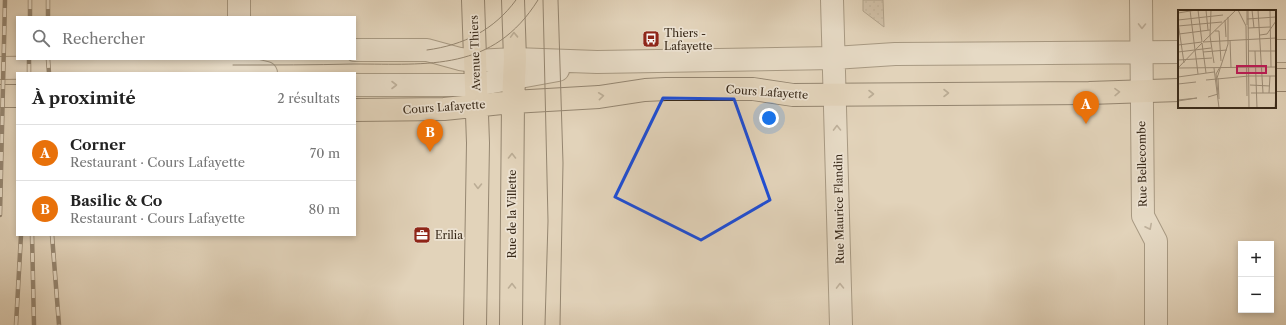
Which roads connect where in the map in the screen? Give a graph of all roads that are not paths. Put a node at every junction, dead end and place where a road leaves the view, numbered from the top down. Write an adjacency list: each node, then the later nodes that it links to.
1 (239, 0): 6 (street)
2 (473, 0): 15 (main road, Avenue Thiers)
3 (513, 0): 18 (main road, one-way to 3)
4 (832, 0): 14 (street, Rue Maurice Flandin)
5 (1141, 0): 10 (street, Rue Bellecombe, one-way to 10)
6 (239, 16)
7 (356, 50): 15 (street)
8 (1286, 50): 9 (street)
9 (1276, 51)
10 (1142, 52): 11 (street); 14 (street); 22 (street, Rue Bellecombe)
11 (1178, 52)
12 (0, 54): 13 (street)
13 (16, 54)
14 (834, 58): 18 (street); 23 (street, Rue Maurice Flandin)
15 (475, 61): 18 (street); 24 (main road, Avenue Thiers)
16 (232, 66): 17 (street); 19 (street)
17 (0, 68)
18 (514, 69): 24 (street); 27 (main road)
19 (261, 72)
20 (356, 85): 24 (street, one-way to 24)
21 (1178, 90): 22 (main road, Cours Lafayette)
22 (1141, 92): 23 (main road, Cours Lafayette, one-way to 22); 32 (street, Rue Bellecombe, one-way to 32)
23 (836, 94): 27 (main road, Cours Lafayette, one-way to 23); 31 (street, Rue Maurice Flandin, one-way to 23)
24 (476, 95): 27 (main road, Cours Lafayette); 28 (main road, Cours Lafayette); 29 (main road, one-way to 29)
25 (0, 96): 26 (main road)
26 (16, 96)
27 (513, 102): 30 (main road, Rue de la Villette, one-way to 27)
28 (356, 110)
29 (475, 325)
30 (511, 325)
31 (841, 325)
32 (1156, 325)

